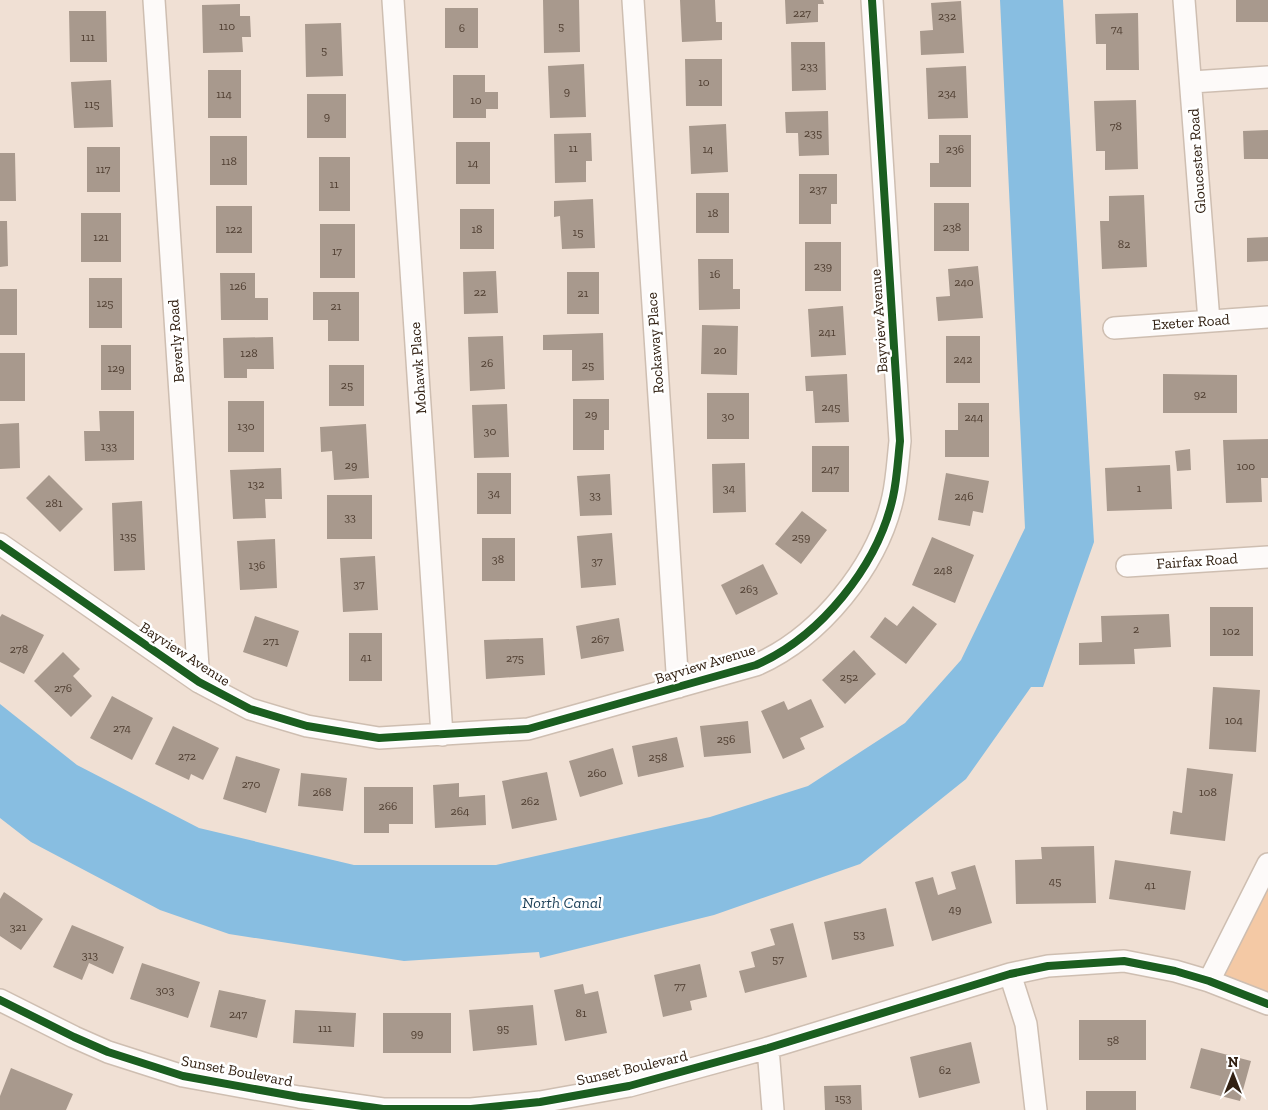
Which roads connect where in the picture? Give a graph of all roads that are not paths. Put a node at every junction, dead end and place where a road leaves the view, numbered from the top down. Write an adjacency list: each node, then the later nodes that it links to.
1 (154, 0): 14 (street, Beverly Road)
2 (393, 0): 16 (street, Mohawk Place)
3 (633, 0): 15 (street, Rockaway Place)
4 (872, 0): 15 (street, Bayview Avenue)
5 (1184, 0): 7 (street, Gloucester Road)
6 (1268, 77): 7 (street)
7 (1192, 82): 9 (street, Gloucester Road)
8 (1268, 317): 9 (street, Exeter Road)
9 (1209, 321): 10 (street, Exeter Road)
10 (1114, 328)
11 (0, 544): 14 (street, Bayview Avenue)
12 (1268, 556): 13 (street, Fairfax Road)
13 (1126, 566)
14 (199, 682): 16 (street, Bayview Avenue)
15 (678, 687): 16 (street, Bayview Avenue)
16 (442, 735)
17 (1268, 864): 19 (street)
18 (1010, 974): 19 (street, Sunset Boulevard); 22 (street, Sunset Boulevard); 26 (street)
19 (1209, 981): 21 (street, Sunset Boulevard)
20 (0, 1000): 23 (street, Sunset Boulevard)
21 (1268, 1004)
22 (768, 1048): 24 (street, Sunset Boulevard); 25 (street)
23 (298, 1103): 24 (street, Sunset Boulevard)
24 (539, 1106)
25 (773, 1110)
26 (1036, 1110)

